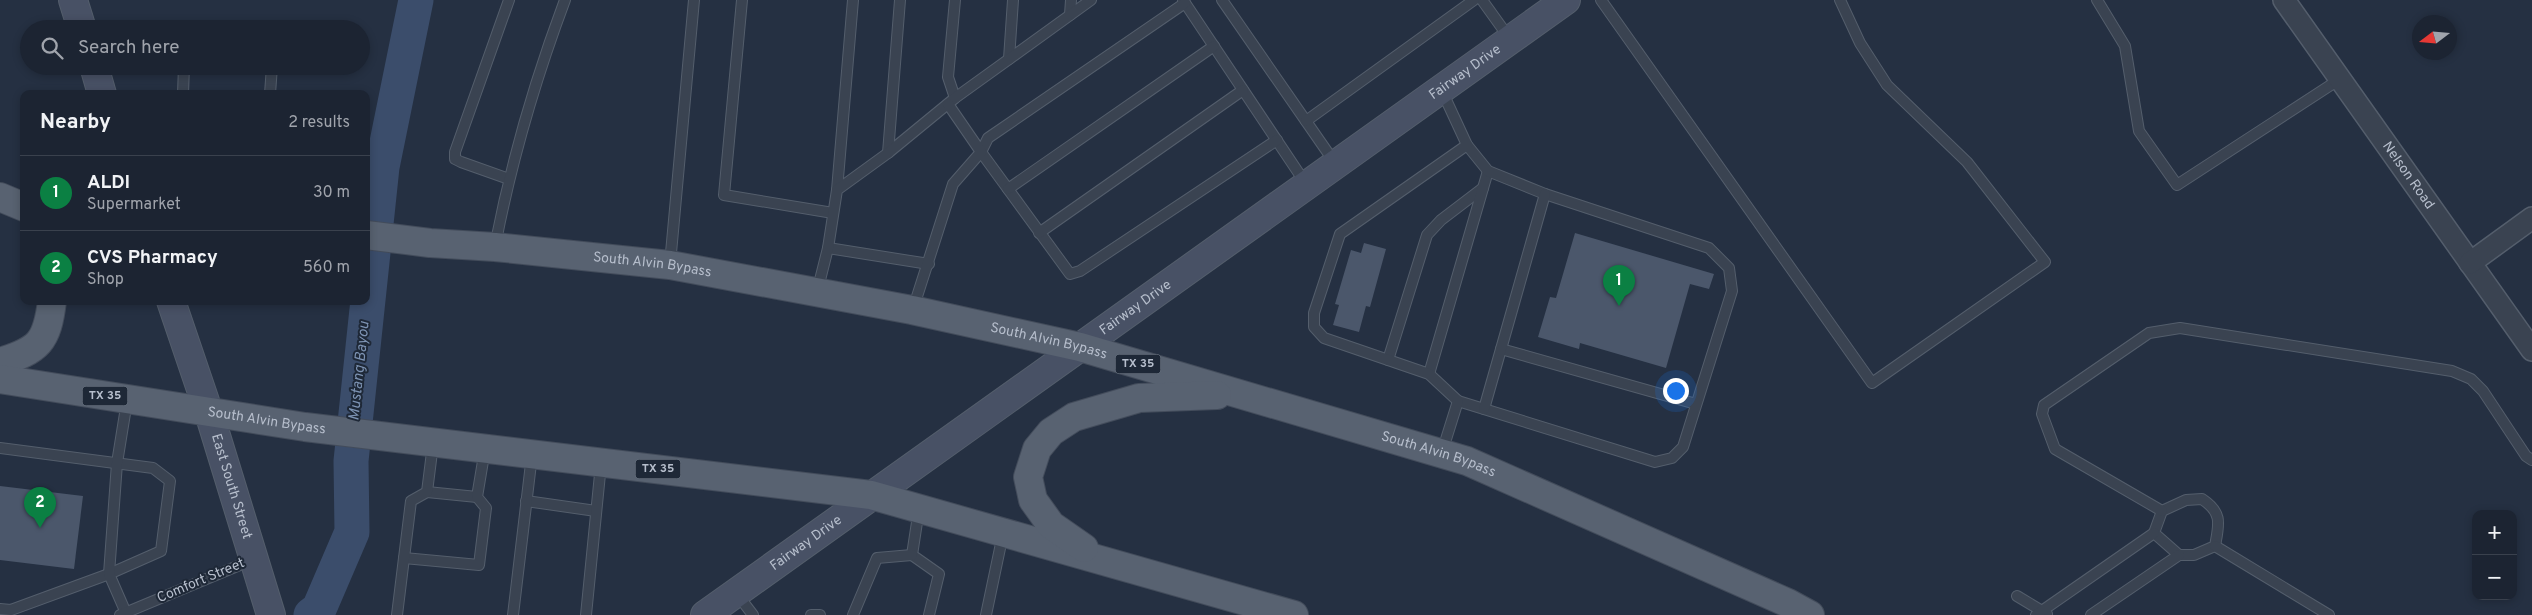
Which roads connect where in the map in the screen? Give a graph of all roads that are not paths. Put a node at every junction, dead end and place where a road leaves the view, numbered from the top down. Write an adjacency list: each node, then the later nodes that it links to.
1 (72, 0): 22 (street)
2 (509, 0): 43 (lane)
3 (565, 0): 43 (lane)
4 (694, 0): 61 (lane)
5 (742, 0): 53 (lane)
6 (852, 0): 48 (lane)
7 (900, 0): 40 (lane)
8 (956, 0): 35 (lane)
9 (1013, 0): 25 (lane)
10 (1071, 0): 21 (lane)
11 (1091, 0): 21 (lane)
12 (1222, 0): 36 (lane)
13 (1474, 0): 36 (lane)
14 (1482, 0): 23 (lane)
15 (1600, 0): 16 (lane)
16 (1840, 0)
17 (2098, 0): 29 (lane)
18 (2284, 0): 29 (street, Nelson Road)
19 (1184, 1): 24 (lane); 39 (lane)
20 (1558, 2): 23 (street, Fairway Drive)
21 (1070, 15): 25 (lane)
22 (79, 20)
23 (1510, 40): 30 (street, Fairway Drive)
24 (1214, 46): 34 (lane); 49 (lane)
25 (1009, 59): 35 (lane)
26 (97, 75): 31 (street)
27 (184, 75): 32 (lane)
28 (271, 75): 33 (lane)
29 (2340, 79): 59 (street, Nelson Road)
30 (1441, 89): 38 (lane); 41 (street, Fairway Drive)
31 (101, 90)
32 (183, 90)
33 (270, 90)
34 (1243, 90): 37 (lane); 55 (lane)
35 (952, 101): 39 (lane); 40 (lane)
36 (1306, 121): 41 (lane)
37 (1277, 140): 45 (lane); 55 (lane)
38 (1467, 145): 42 (lane); 69 (lane)
39 (981, 152): 49 (lane); 60 (lane)
40 (888, 153): 48 (lane)
41 (1335, 164): 45 (street, Fairway Drive)
42 (1488, 171): 47 (lane); 50 (lane)
43 (509, 179): 57 (lane)
44 (0, 182): 46 (main road)
45 (1306, 184): 66 (street, Fairway Drive)
46 (20, 185)
47 (1483, 188): 69 (lane); 71 (lane)
48 (837, 190): 53 (lane)
49 (1008, 190): 55 (lane)
50 (1545, 194): 67 (lane); 76 (lane)
51 (0, 197): 52 (main road)
52 (20, 205)
53 (833, 213): 58 (lane)
54 (2532, 218): 59 (street)
55 (1039, 233)
56 (370, 236): 57 (main road, South Alvin Bypass / TX 35)
57 (495, 247): 61 (main road, South Alvin Bypass / TX 35)
58 (828, 248): 60 (lane); 62 (lane)
59 (2470, 263): 68 (street, Nelson Road)
60 (929, 264): 65 (lane)
61 (670, 265): 62 (main road, South Alvin Bypass / TX 35)
62 (817, 292): 65 (main road, South Alvin Bypass / TX 35)
63 (51, 305): 70 (main road)
64 (172, 305): 78 (street, East South Street)
65 (912, 310): 66 (main road, South Alvin Bypass / TX 35)
66 (1080, 347): 73 (main road, South Alvin Bypass / TX 35); 88 (street, Fairway Drive)
67 (1501, 350): 76 (lane); 77 (lane)
68 (2532, 350)
69 (1388, 360): 71 (lane)
70 (0, 362)
71 (1429, 374): 75 (lane)
72 (0, 379): 74 (main road, South Alvin Bypass / TX 35)
73 (1241, 394): 82 (main road, South Alvin Bypass / TX 35); 101 (main road)
74 (127, 400): 78 (main road, South Alvin Bypass / TX 35); 85 (lane)
75 (1458, 401): 77 (lane); 82 (lane)
76 (1696, 404): 77 (lane)
77 (1484, 409)
78 (209, 413): 79 (main road, South Alvin Bypass / TX 35); 100 (street, East South Street)
79 (433, 442): 81 (main road, South Alvin Bypass / TX 35); 87 (lane)
80 (0, 448): 85 (lane)
81 (485, 448): 83 (main road, South Alvin Bypass / TX 35); 89 (lane)
82 (1441, 453): 120 (main road, South Alvin Bypass / TX 35)
83 (532, 454): 86 (main road, South Alvin Bypass / TX 35); 90 (lane)
84 (2532, 460): 93 (lane)
85 (117, 463): 102 (lane); 102 (lane)
86 (601, 463): 88 (main road, South Alvin Bypass / TX 35); 92 (lane)
87 (427, 492): 89 (lane); 99 (lane)
88 (871, 495): 91 (main road, South Alvin Bypass / TX 35); 103 (street, Fairway Drive)
89 (477, 497): 99 (lane)
90 (526, 501): 92 (lane); 110 (lane)
91 (919, 509): 94 (main road, South Alvin Bypass / TX 35); 97 (lane)
92 (596, 511): 111 (lane)
93 (2162, 511): 95 (lane); 96 (lane)
94 (1003, 532): 101 (main road, South Alvin Bypass / TX 35); 118 (lane)
95 (2154, 533): 98 (lane); 108 (lane)
96 (2215, 546): 98 (lane); 122 (lane)
97 (912, 555): 116 (lane); 117 (lane)
98 (2179, 555): 121 (lane)
99 (404, 558): 109 (lane)
100 (253, 560): 106 (street, East South Street); 107 (lane, Comfort Street)
101 (1102, 561): 119 (main road, South Alvin Bypass / TX 35)
102 (109, 574): 105 (lane); 107 (lane)
103 (736, 593): 112 (street, Fairway Drive); 113 (lane)
104 (2017, 596): 108 (lane)
105 (0, 609)
106 (270, 612)
107 (123, 614)
108 (2042, 614)
109 (397, 615)
110 (512, 615)
111 (586, 615)
112 (705, 615)
113 (753, 615)
114 (810, 615): 115 (lane)
115 (820, 615)
116 (853, 615)
117 (929, 615)
118 (986, 615)
119 (1294, 615)
120 (1810, 615)
121 (2092, 615)
122 (2329, 615)

